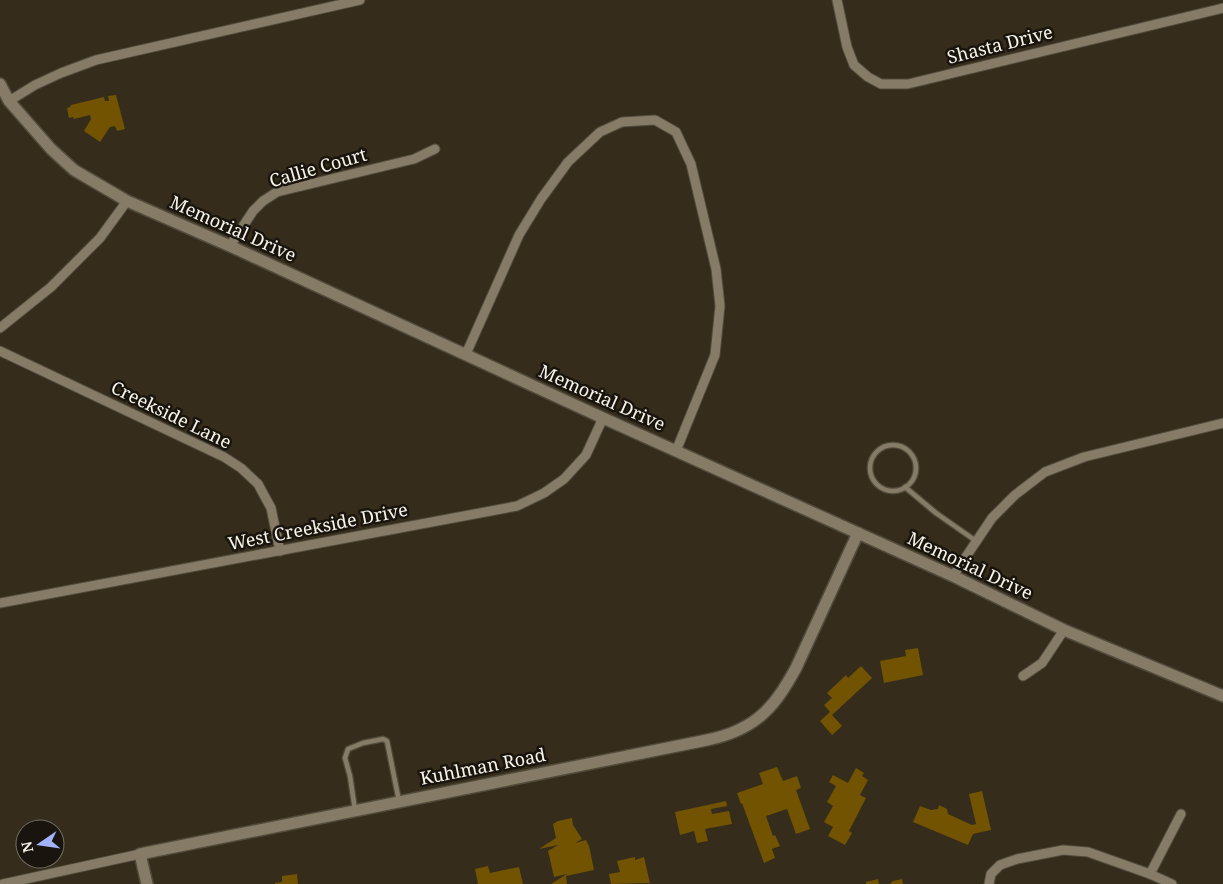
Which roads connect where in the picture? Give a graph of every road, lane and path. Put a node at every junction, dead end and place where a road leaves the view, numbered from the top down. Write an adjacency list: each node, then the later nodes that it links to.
1 (360, 0): 5 (street)
2 (837, 0): 3 (street, Shasta Drive)
3 (1223, 8)
4 (0, 84): 5 (street, Memorial Drive)
5 (9, 101): 7 (street, Memorial Drive)
6 (435, 148): 8 (street, Callie Court)
7 (127, 202): 8 (street, Memorial Drive); 9 (street)
8 (230, 246): 11 (street, Memorial Drive)
9 (0, 328)
10 (0, 351): 18 (street, Creekside Lane)
11 (466, 354): 12 (street, Memorial Drive); 14 (street)
12 (603, 418): 14 (street, Memorial Drive); 18 (street, West Creekside Drive)
13 (1223, 423): 17 (street)
14 (676, 451): 16 (street, Memorial Drive)
15 (905, 487): 15 (lane); 17 (lane)
16 (858, 533): 19 (street, Memorial Drive); 24 (street, Kuhlman Road)
17 (976, 541): 19 (street)
18 (280, 551): 20 (street, West Creekside Drive)
19 (953, 576): 21 (street, Memorial Drive)
20 (0, 603)
21 (1064, 630): 22 (street); 23 (street, Memorial Drive)
22 (1023, 676)
23 (1223, 696)
24 (399, 802): 25 (street, Kuhlman Road); 25 (lane)
25 (355, 811): 27 (street, Kuhlman Road)
26 (1181, 814): 28 (street)
27 (140, 854): 29 (street, Kuhlman Road); 30 (street)
28 (1150, 874): 31 (street); 32 (street)
29 (3, 884)
30 (147, 884)
31 (989, 884)
32 (1172, 884)

